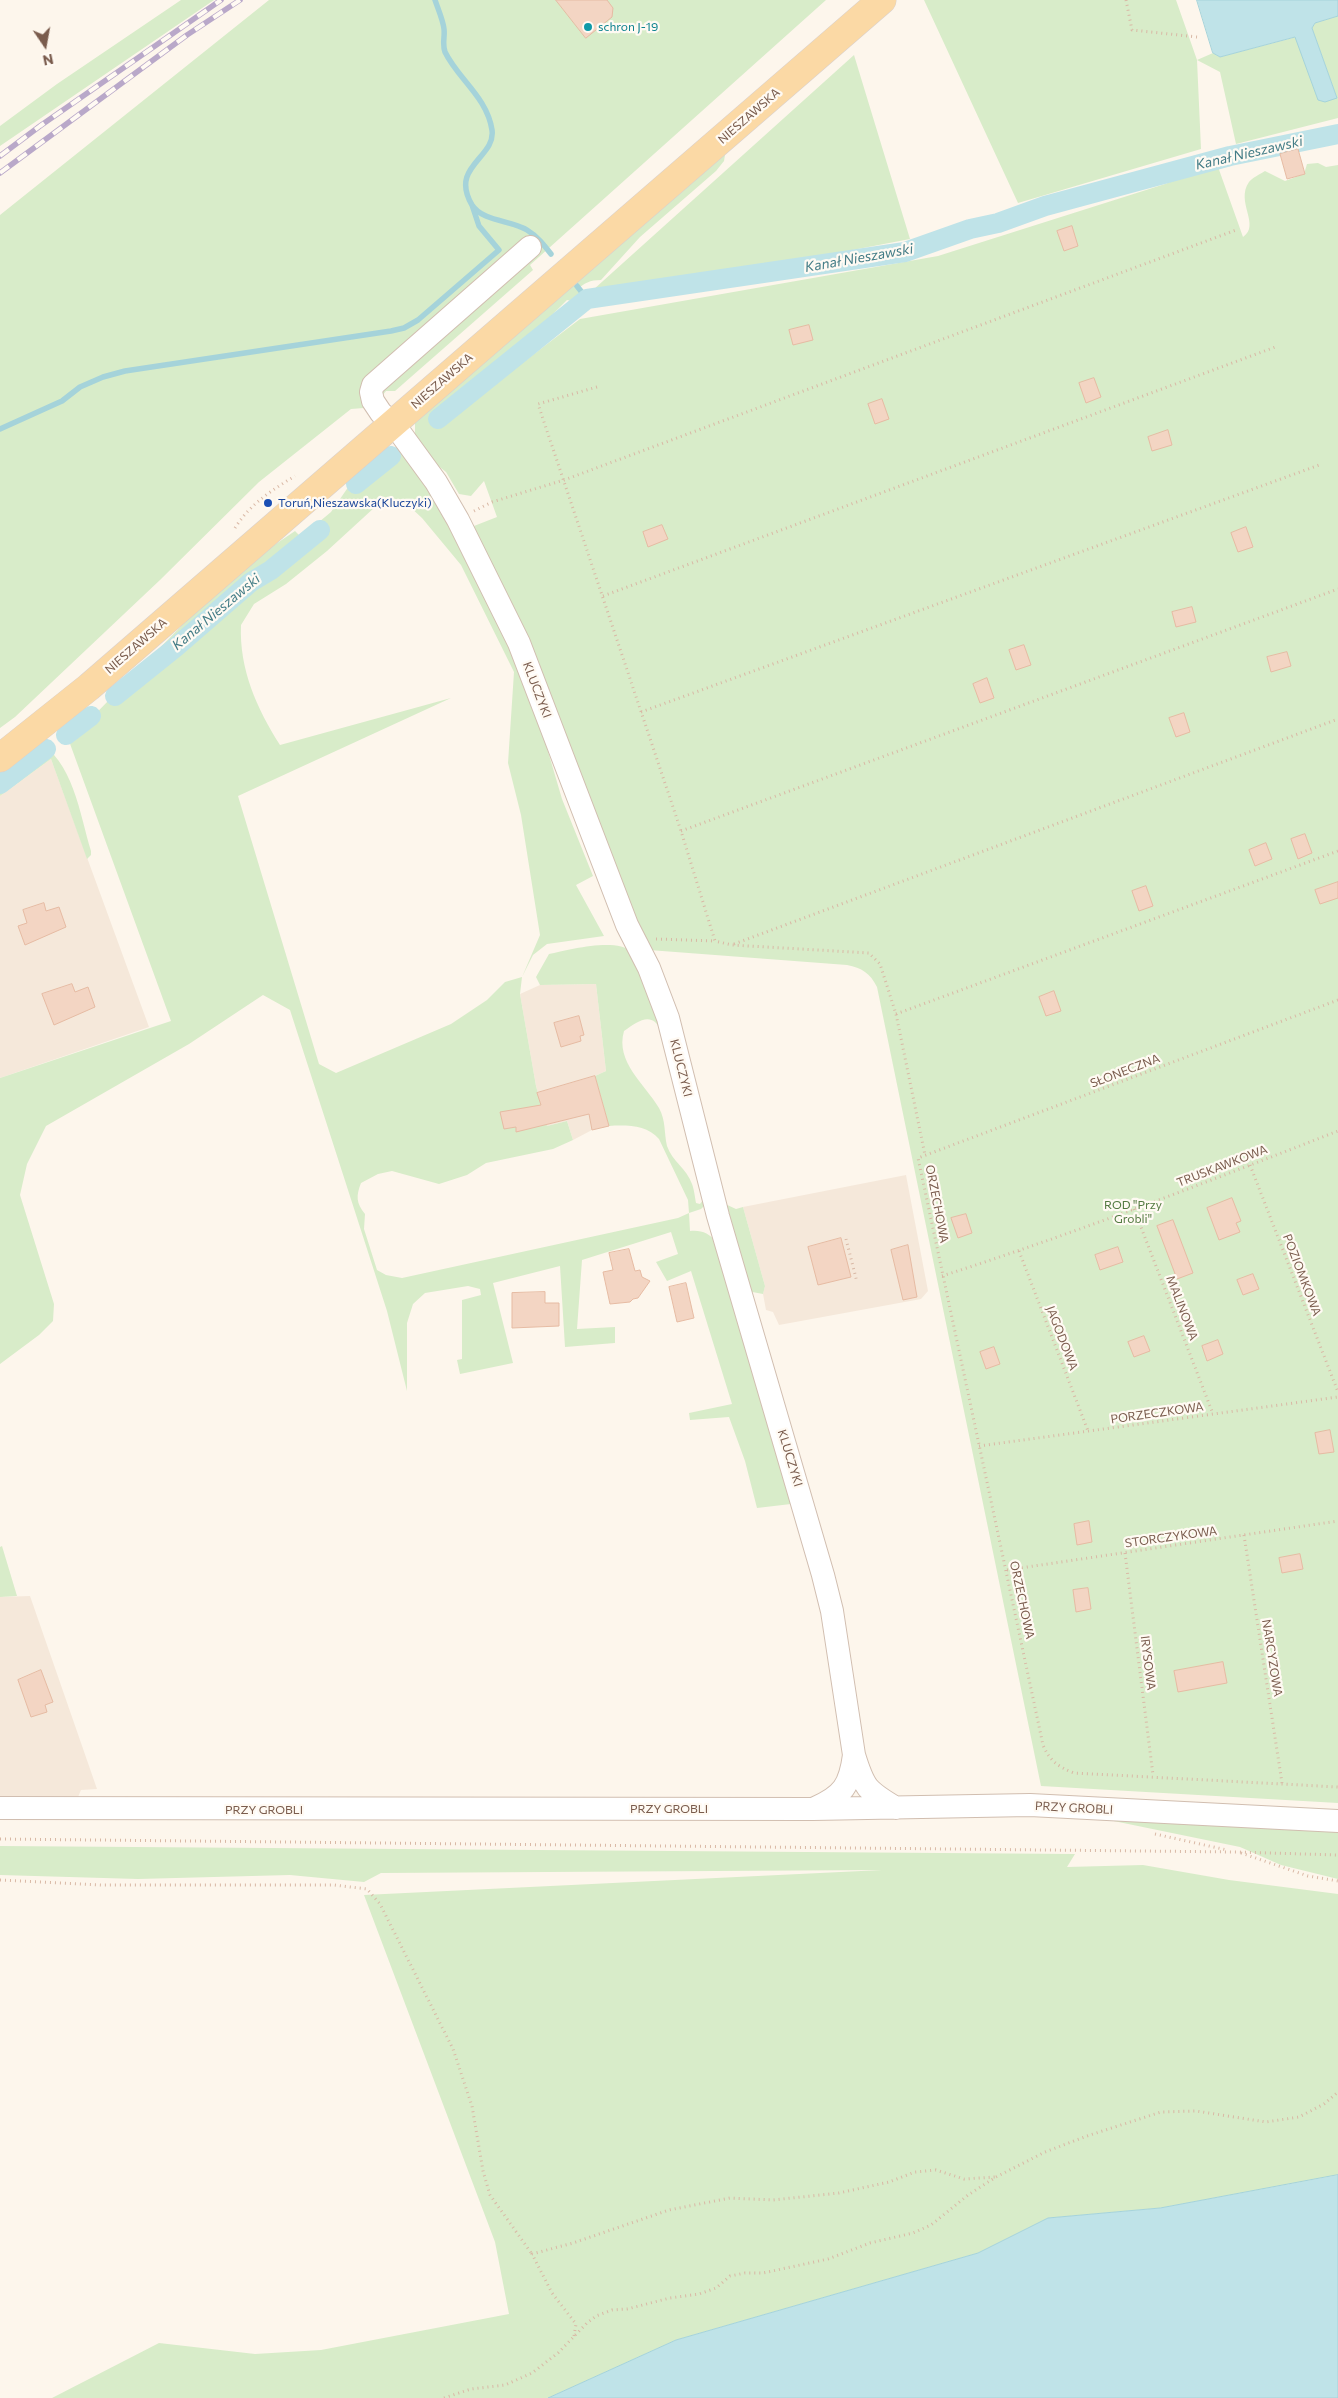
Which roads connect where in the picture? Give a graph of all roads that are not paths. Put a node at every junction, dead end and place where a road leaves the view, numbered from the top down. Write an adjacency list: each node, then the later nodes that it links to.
1 (882, 0): 3 (main road, NIESZAWSKA)
2 (530, 247): 3 (street, KLUCZYKI)
3 (393, 423): 4 (main road, NIESZAWSKA); 5 (street, KLUCZYKI)
4 (0, 758)
5 (854, 1755): 7 (street, KLUCZYKI); 8 (street, KLUCZYKI)
6 (0, 1808): 7 (street, PRZY GROBLI)
7 (813, 1808): 8 (street, PRZY GROBLI)
8 (896, 1808): 9 (street, PRZY GROBLI)
9 (1338, 1821)

